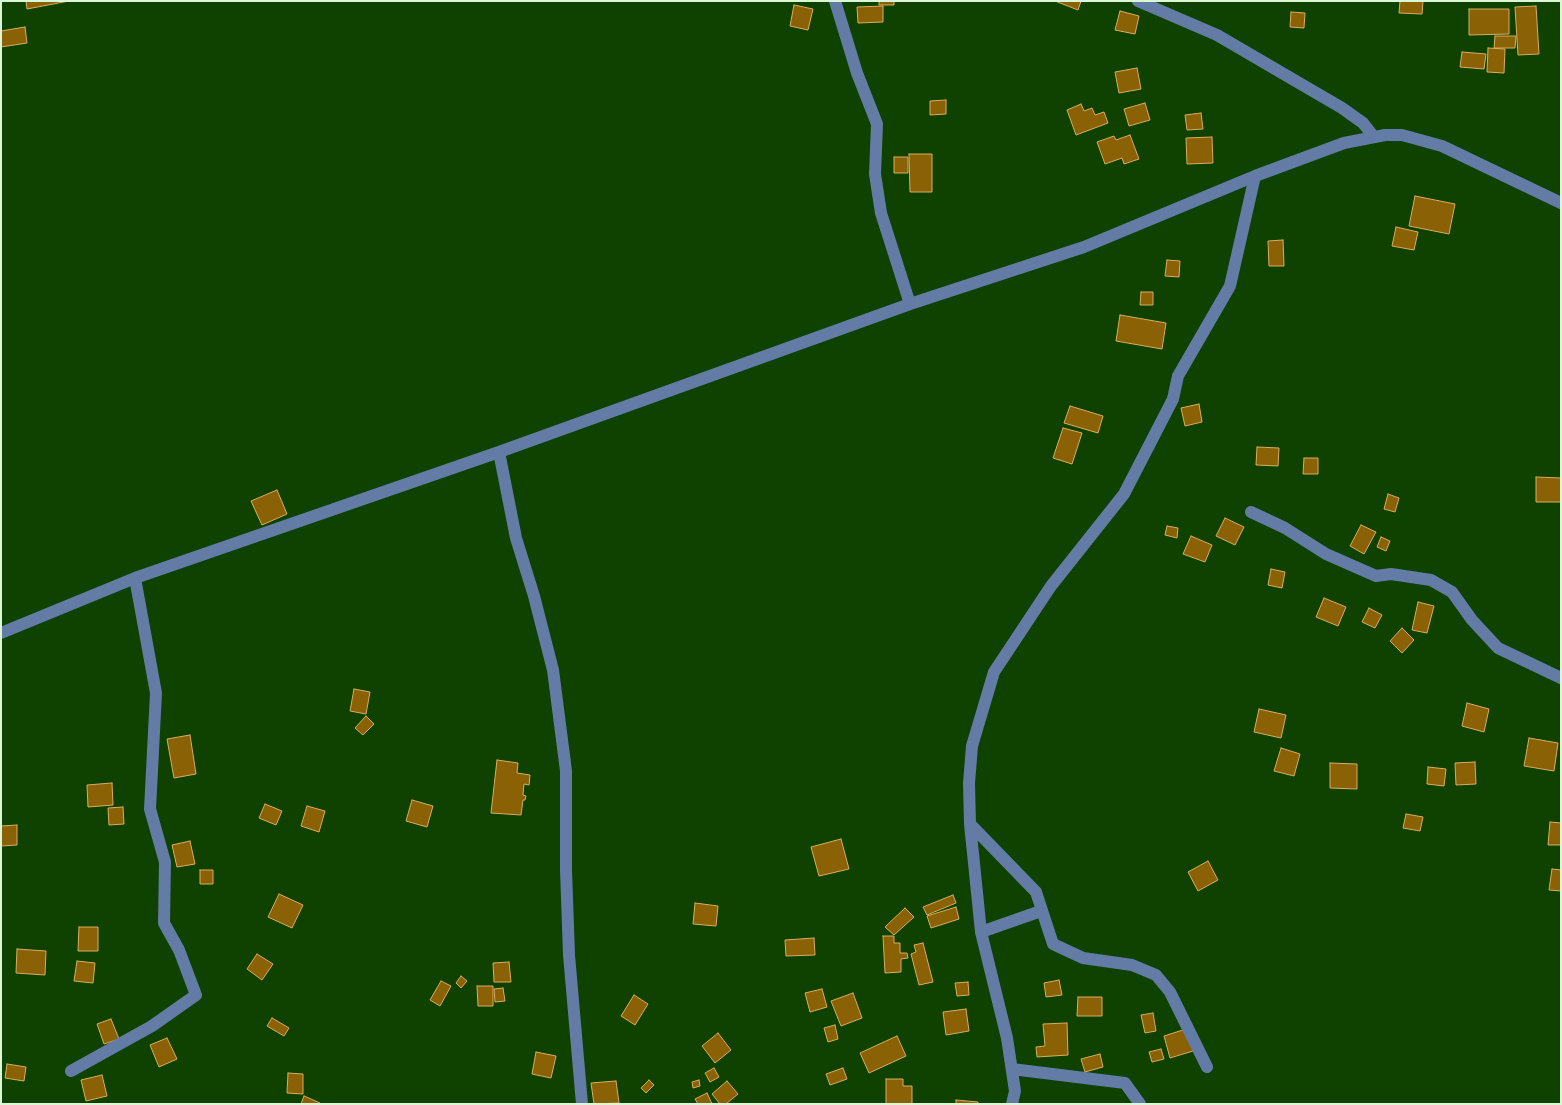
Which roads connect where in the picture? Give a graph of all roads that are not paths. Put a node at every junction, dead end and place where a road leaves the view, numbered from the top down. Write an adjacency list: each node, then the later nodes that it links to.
1 (835, 1): 6 (street)
2 (1138, 1): 3 (street)
3 (1374, 137): 4 (street); 5 (street)
4 (1255, 176): 6 (street); 12 (street)
5 (1561, 203)
6 (910, 304): 7 (street)
7 (499, 452): 9 (street); 18 (street)
8 (1251, 512): 11 (street)
9 (135, 578): 10 (street); 17 (street)
10 (1, 633)
11 (1561, 678)
12 (970, 824): 13 (street); 14 (street)
13 (1041, 911): 14 (street); 15 (street)
14 (980, 932): 16 (street)
15 (1207, 1067)
16 (1012, 1069): 19 (street); 20 (street)
17 (71, 1071)
18 (582, 1104)
19 (1012, 1104)
20 (1140, 1104)

